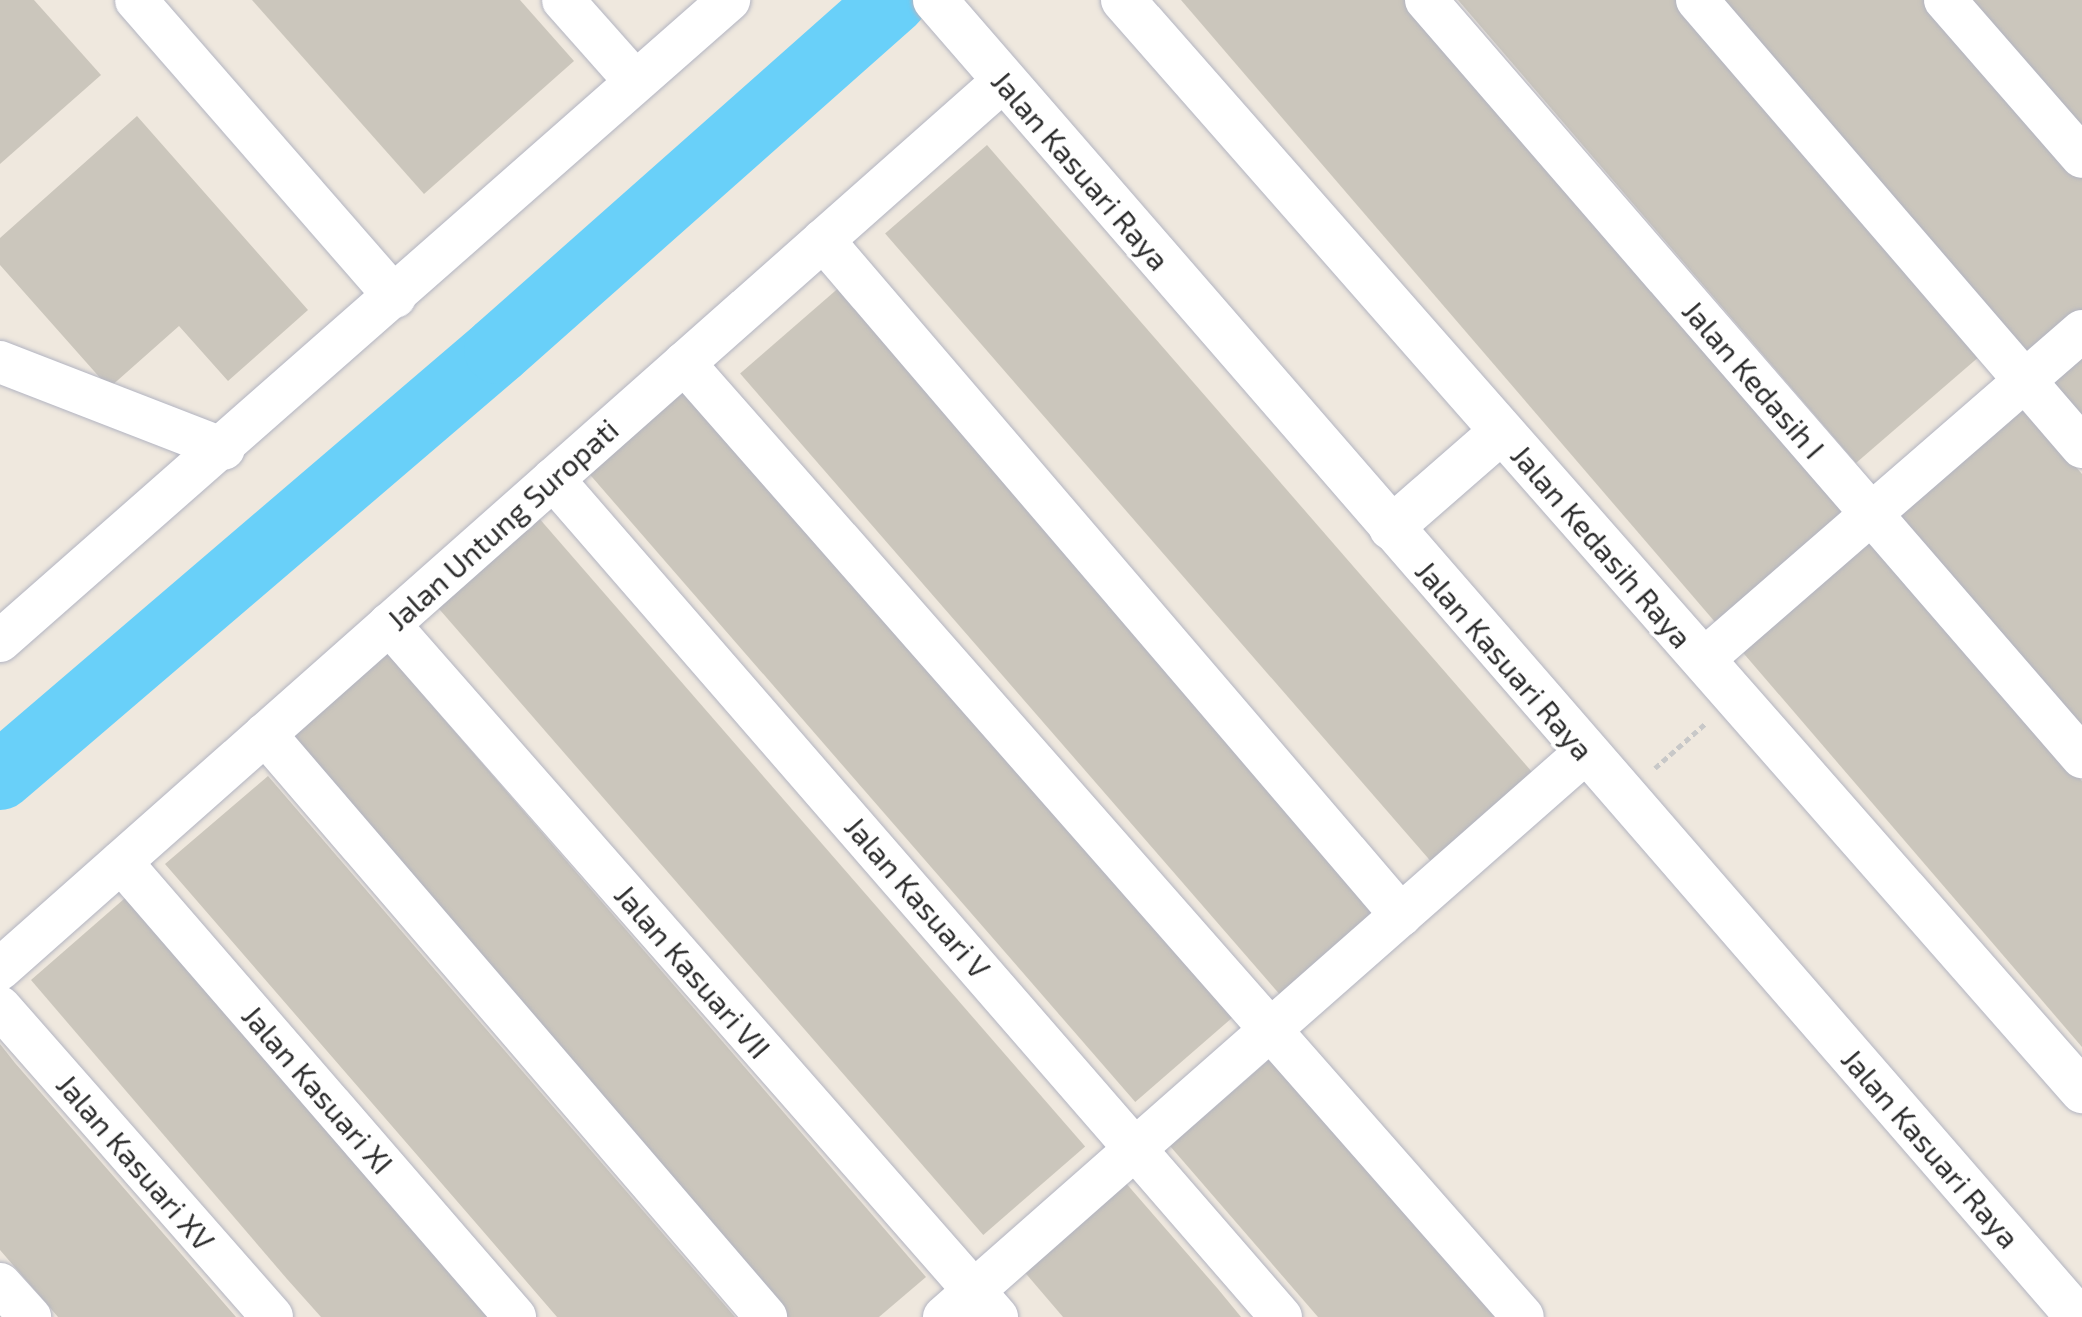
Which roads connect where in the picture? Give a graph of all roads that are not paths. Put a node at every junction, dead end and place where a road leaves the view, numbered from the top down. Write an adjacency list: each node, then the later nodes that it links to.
1 (136, 0): 13 (street)
2 (563, 0): 10 (street)
3 (729, 0): 10 (street)
4 (935, 0): 9 (main road, Jalan Kasuari Raya)
5 (1123, 0): 18 (main road, Jalan Kedasih Raya)
6 (1426, 0): 22 (street, Jalan Kedasih I)
7 (1697, 0): 17 (street)
8 (1945, 0): 11 (street)
9 (995, 70): 12 (street, Jalan Untung Suropati); 23 (main road, Jalan Kasuari Raya)
10 (635, 81): 13 (street)
11 (2082, 157)
12 (823, 240): 16 (street, Jalan Untung Suropati); 31 (street)
13 (395, 297): 20 (street)
14 (2082, 331): 17 (street)
15 (0, 362): 20 (street)
16 (684, 363): 21 (street, Jalan Untung Suropati); 34 (street)
17 (2023, 382): 19 (street); 22 (street)
18 (1502, 431): 23 (main road); 26 (main road, Jalan Kedasih Raya)
19 (2082, 447)
20 (224, 449): 25 (street)
21 (553, 479): 24 (street, Jalan Untung Suropati); 36 (street, Jalan Kasuari V)
22 (1871, 515): 26 (street); 29 (street, Jalan Kedasih I)
23 (1391, 528): 28 (main road, Jalan Kasuari Raya)
24 (389, 624): 27 (street, Jalan Untung Suropati); 38 (street, Jalan Kasuari VII)
25 (0, 641)
26 (1703, 660): 35 (main road, Jalan Kedasih Raya)
27 (265, 734): 30 (street, Jalan Untung Suropati); 42 (street)
28 (1586, 752): 31 (street); 45 (main road, Jalan Kasuari Raya)
29 (2082, 757)
30 (121, 862): 32 (street, Jalan Untung Suropati); 41 (street, Jalan Kasuari XI)
31 (1401, 915): 34 (street)
32 (0, 969)
33 (0, 1007): 40 (street, Jalan Kasuari XV)
34 (1270, 1030): 36 (street); 44 (street)
35 (2082, 1091)
36 (1136, 1147): 38 (street); 43 (street, Jalan Kasuari V)
37 (0, 1284): 39 (street)
38 (971, 1308)
39 (30, 1317)
40 (272, 1317)
41 (515, 1317)
42 (766, 1317)
43 (1281, 1317)
44 (1523, 1317)
45 (2078, 1317)

